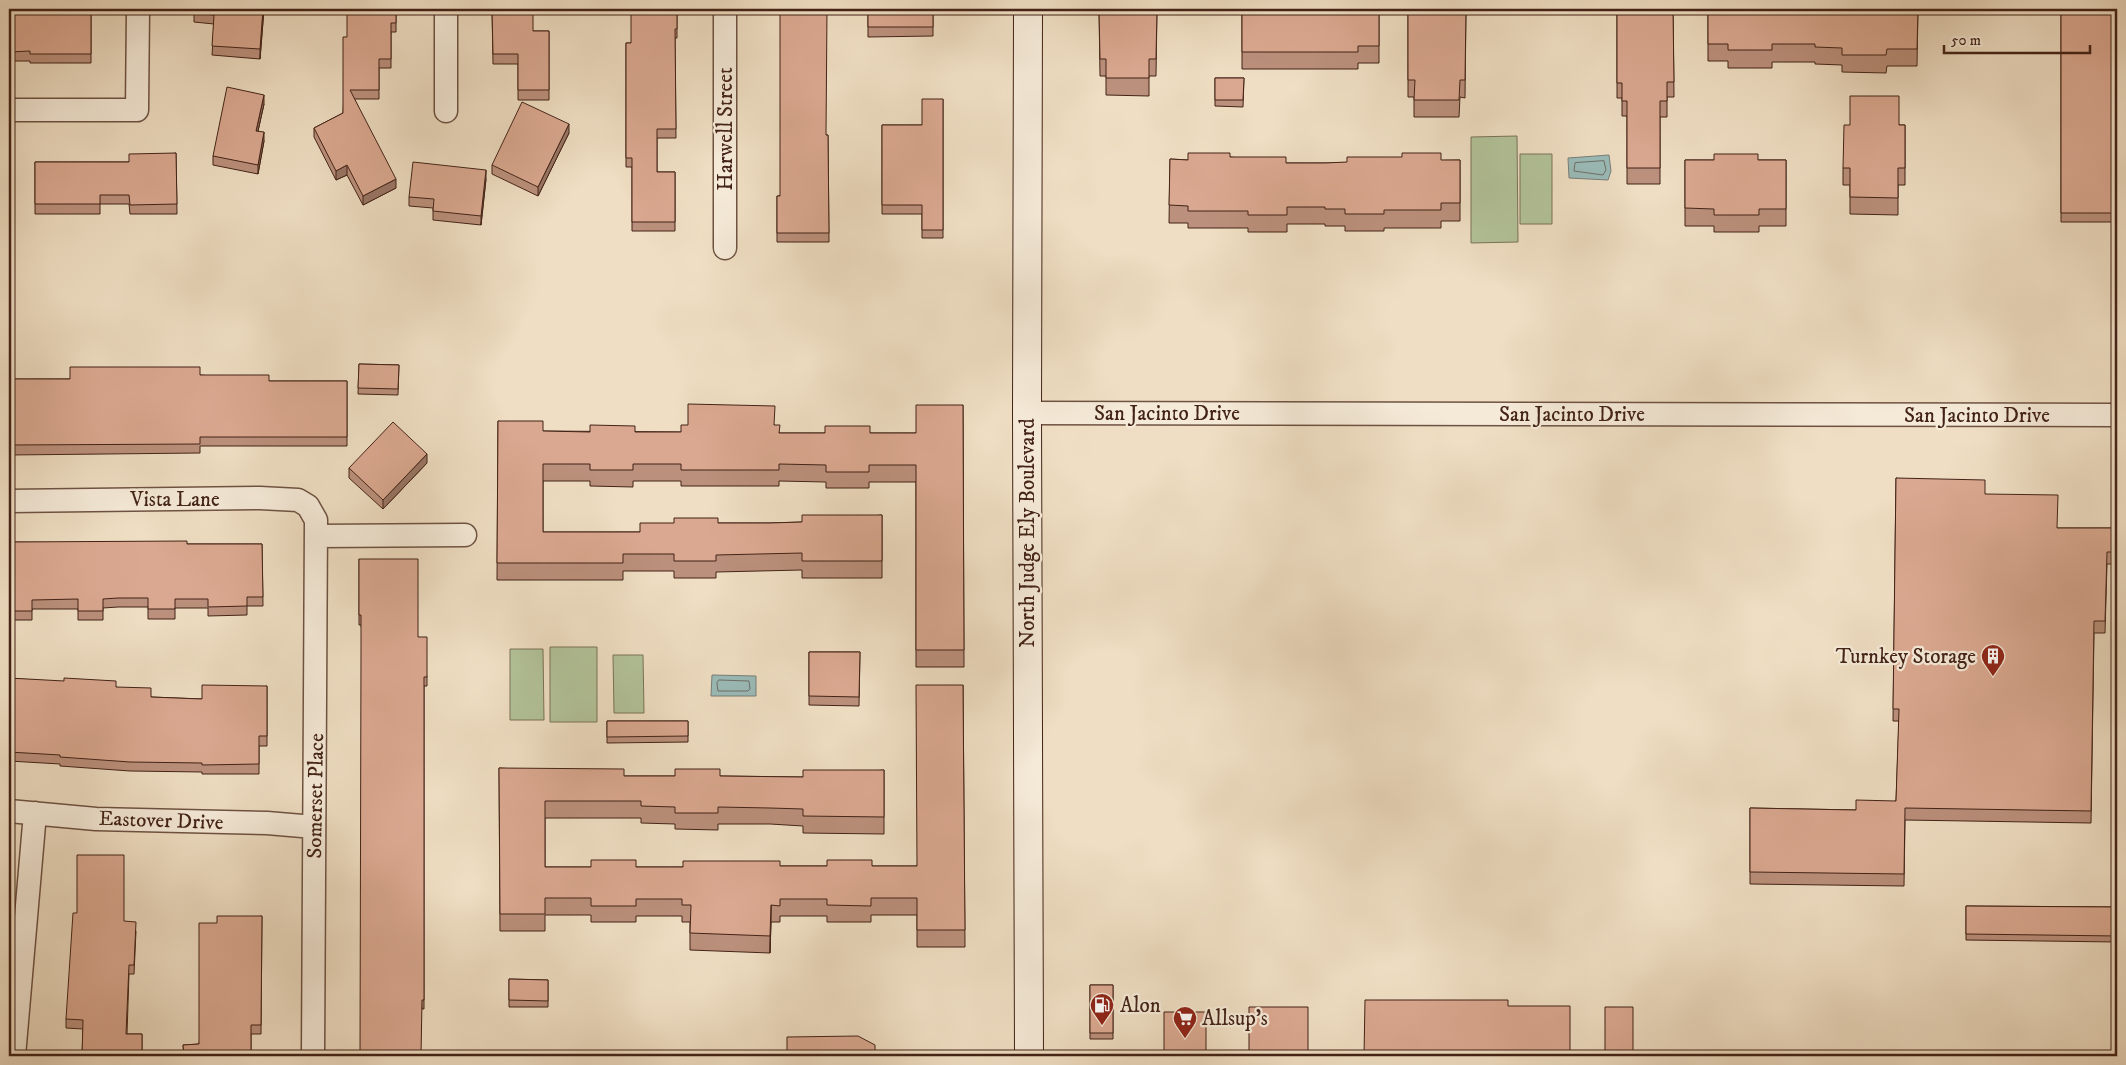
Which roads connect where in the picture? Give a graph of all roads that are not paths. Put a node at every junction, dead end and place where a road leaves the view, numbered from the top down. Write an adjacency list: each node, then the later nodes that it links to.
1 (138, 9): 5 (street)
2 (446, 9): 6 (street)
3 (725, 9): 7 (street, Harwell Street)
4 (1028, 9): 8 (main road, North Judge Ely Boulevard)
5 (9, 110)
6 (446, 111)
7 (725, 248)
8 (1027, 413): 9 (street, San Jacinto Drive); 18 (main road, North Judge Ely Boulevard)
9 (2117, 415)
10 (9, 501): 12 (street, Vista Lane)
11 (465, 535): 12 (street)
12 (318, 536): 15 (street, Somerset Place)
13 (9, 811): 14 (street, Eastover Drive)
14 (35, 813): 15 (street, Eastover Drive); 16 (street)
15 (314, 827): 17 (street, Somerset Place)
16 (14, 1056)
17 (313, 1056)
18 (1030, 1056)

